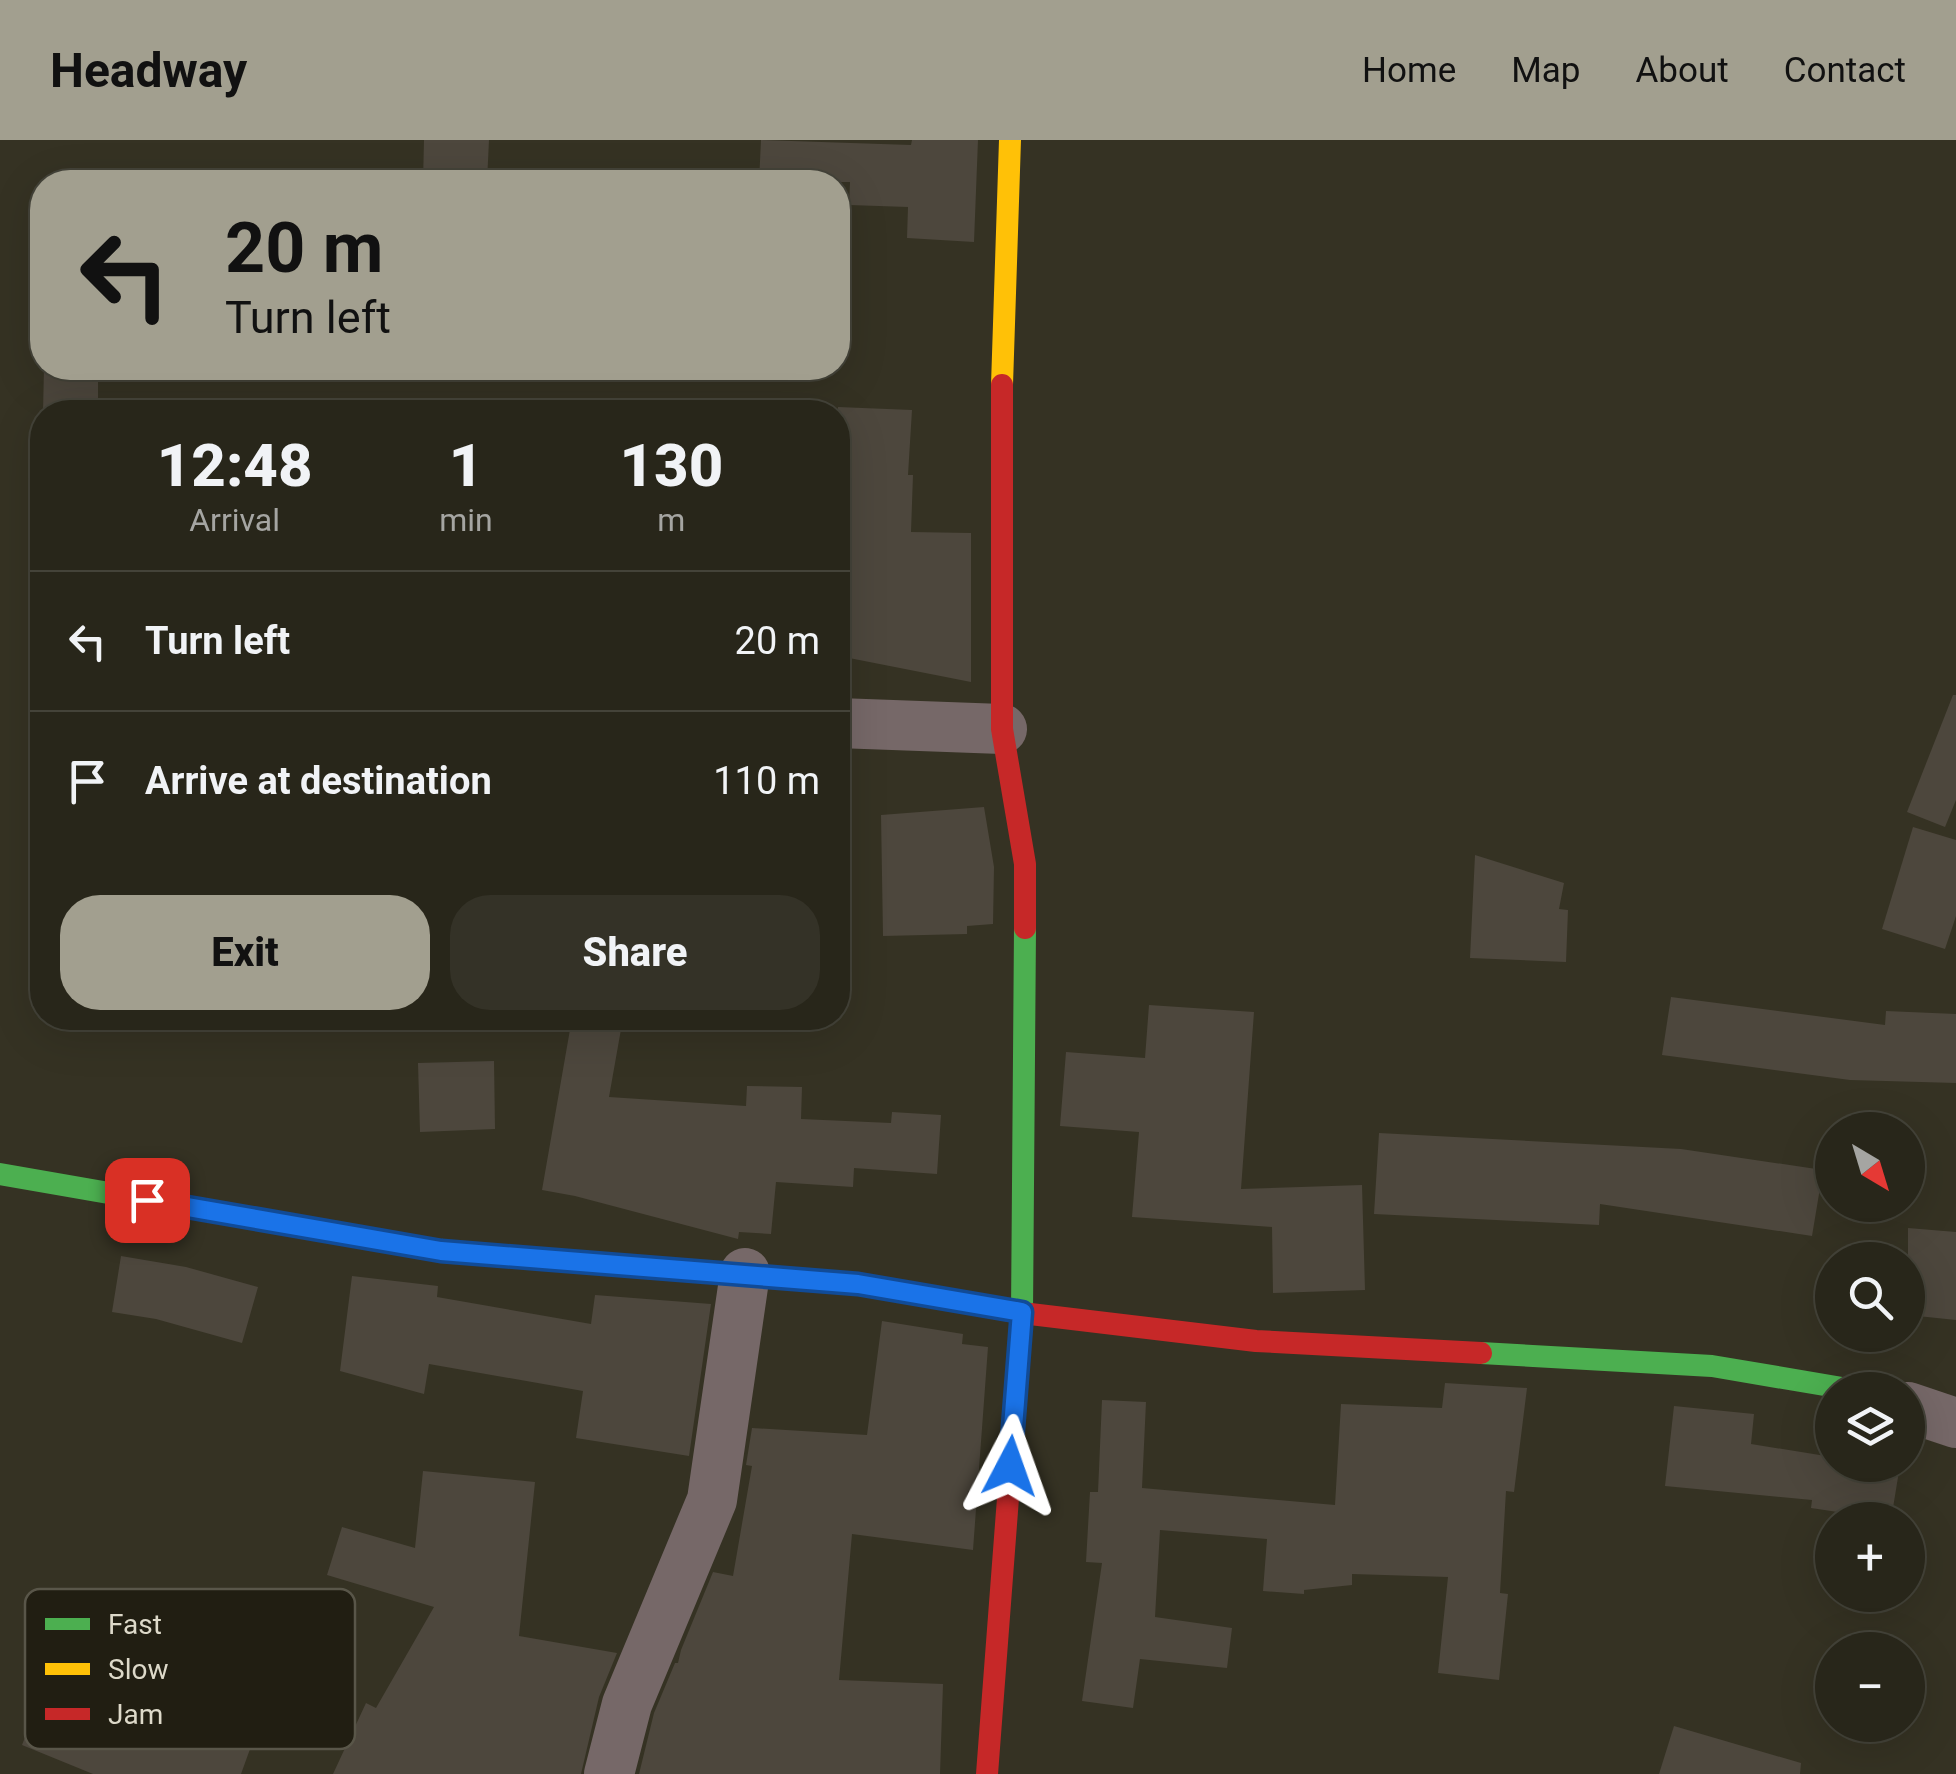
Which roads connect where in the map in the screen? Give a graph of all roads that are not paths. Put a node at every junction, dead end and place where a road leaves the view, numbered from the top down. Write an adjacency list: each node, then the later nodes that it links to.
1 (1010, 140): 3 (street)
2 (850, 724): 3 (street)
3 (1002, 729): 6 (street)
4 (0, 1174): 5 (street)
5 (745, 1273): 6 (street); 10 (street)
6 (1022, 1312): 7 (street); 11 (street)
7 (1815, 1383)
8 (1925, 1413): 9 (street)
9 (1956, 1423)
10 (609, 1774)
11 (987, 1774)

